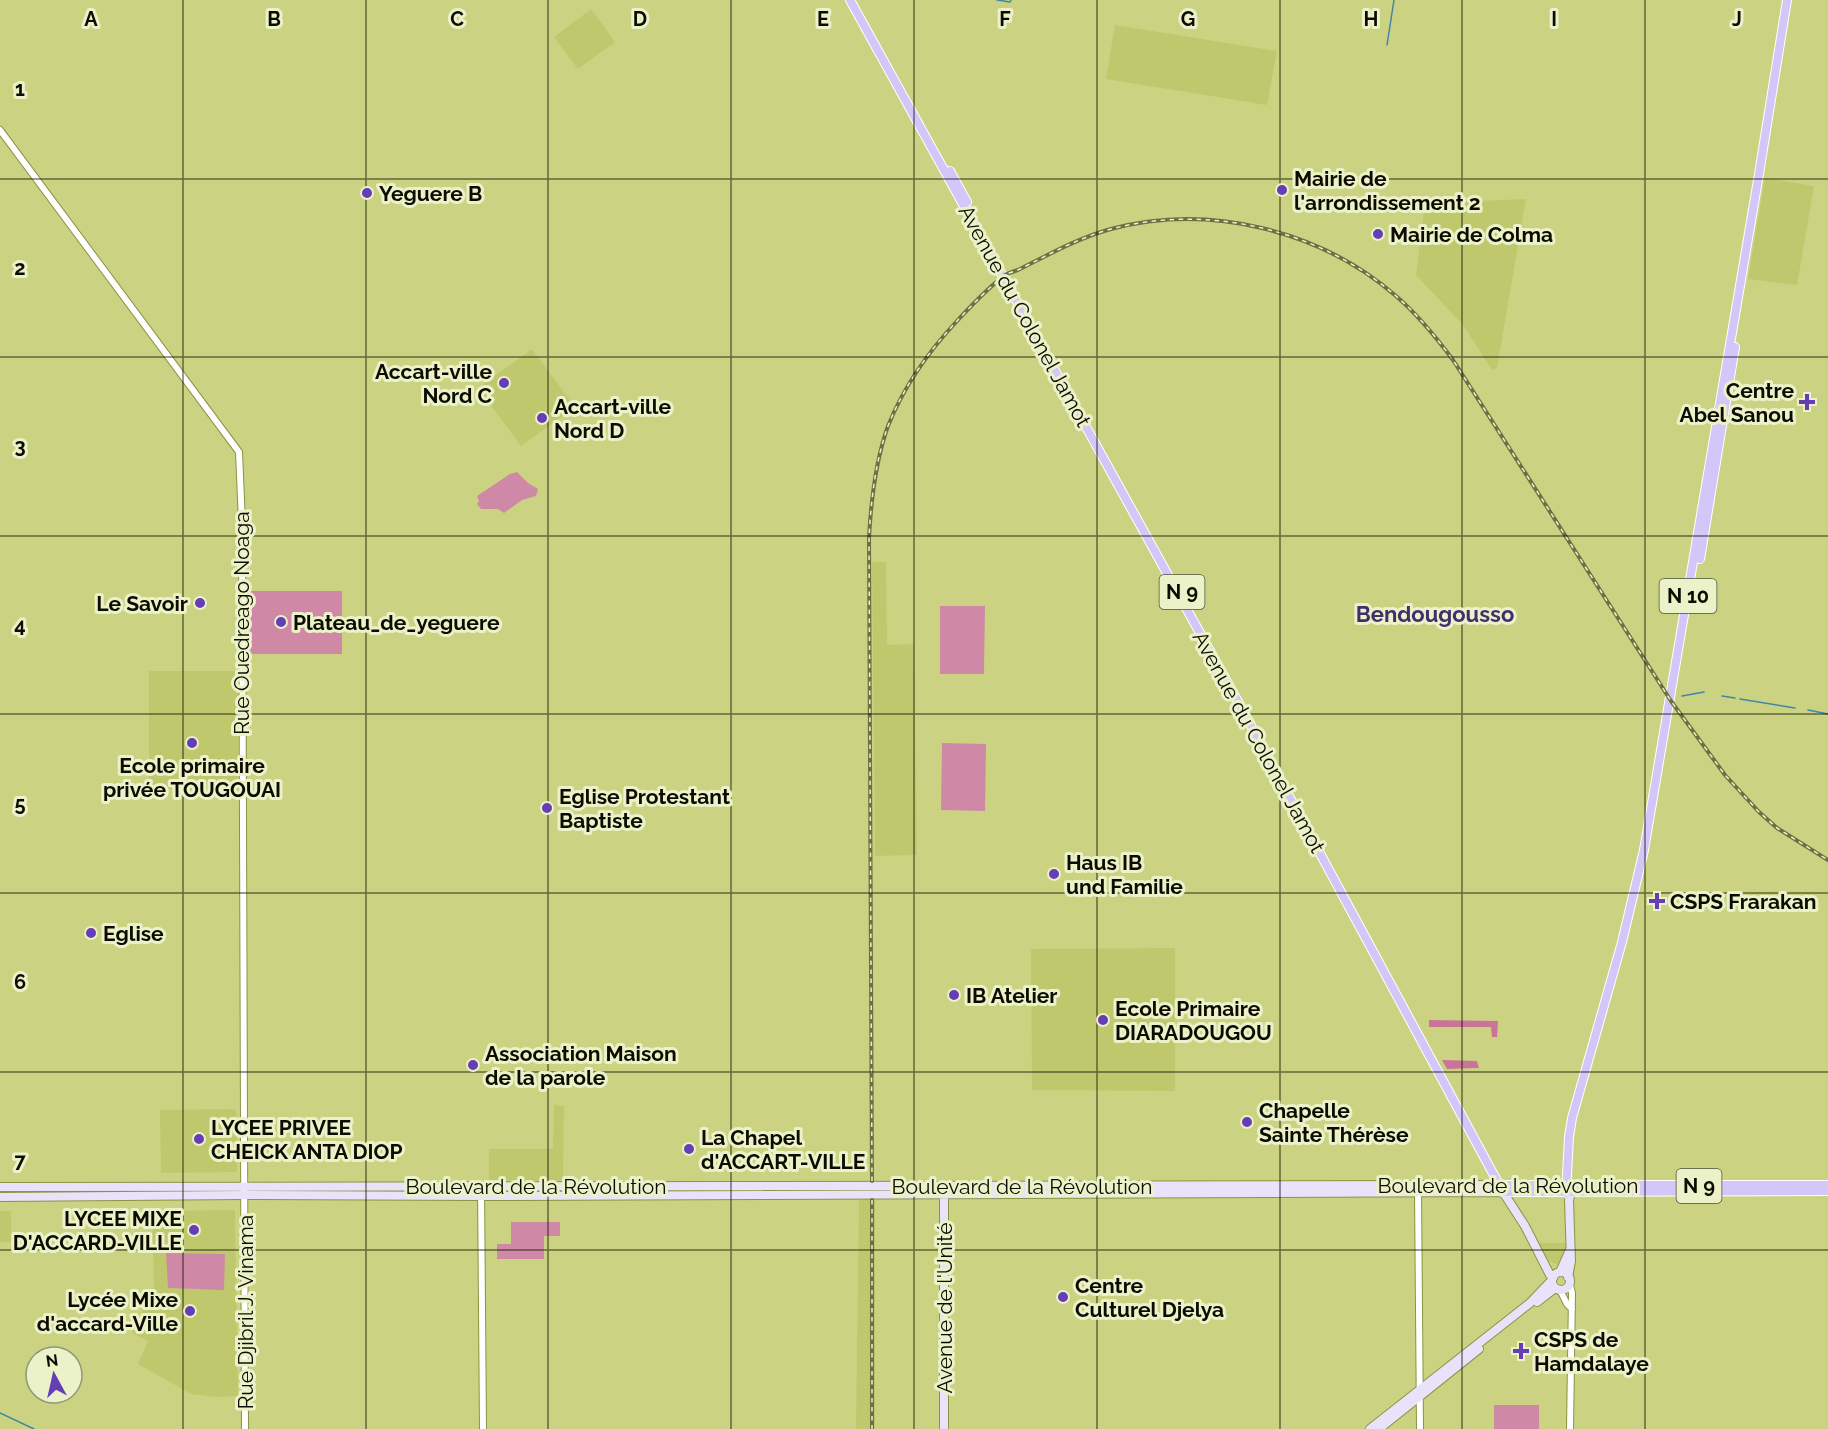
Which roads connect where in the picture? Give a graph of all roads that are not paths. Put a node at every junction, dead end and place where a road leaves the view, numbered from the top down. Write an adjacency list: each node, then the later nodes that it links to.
1 (850, 0): 12 (main road, Avenue du Colonel Jamot / N 9)
2 (856, 0): 12 (main road, Avenue du Colonel Jamot / N 9)
3 (1787, 0): 13 (main road, N 10)
4 (1791, 0): 13 (main road, N 10)
5 (0, 130): 11 (street, Rue Ouedreago Noaga)
6 (1828, 1185): 13 (main road, Boulevard de la Révolution / N 9)
7 (481, 1186): 10 (main road, Boulevard de la Révolution); 11 (main road, Boulevard de la Révolution); 15 (street)
8 (0, 1187): 11 (main road, Boulevard de la Révolution)
9 (1418, 1189): 10 (main road, Boulevard de la Révolution); 12 (main road, Boulevard de la Révolution); 21 (street)
10 (944, 1190): 15 (main road, Boulevard de la Révolution); 24 (main road, Avenue de l'Unité)
11 (244, 1191): 15 (main road, Boulevard de la Révolution); 16 (main road, Boulevard de la Révolution); 22 (street, Rue Djibril J. Vinama)
12 (1506, 1191): 13 (main road, Boulevard de la Révolution / N 9); 19 (main road, Avenue du Colonel Jamot)
13 (1569, 1191): 14 (main road, Boulevard de la Révolution / N 9); 17 (main road, N 10)
14 (1828, 1191)
15 (481, 1196): 23 (street)
16 (0, 1197)
17 (1571, 1249): 18 (main road, N 10); 19 (main road, N 10)
18 (1569, 1279): 19 (main road, Avenue du Colonel Jamot); 19 (main road); 20 (street, N 10)
19 (1556, 1280): 20 (street); 21 (main road)
20 (1572, 1309): 28 (street, N 10)
21 (1419, 1393): 25 (main road); 26 (main road); 27 (street)
22 (245, 1429)
23 (483, 1429)
24 (944, 1429)
25 (1370, 1429)
26 (1379, 1429)
27 (1420, 1429)
28 (1570, 1429)

